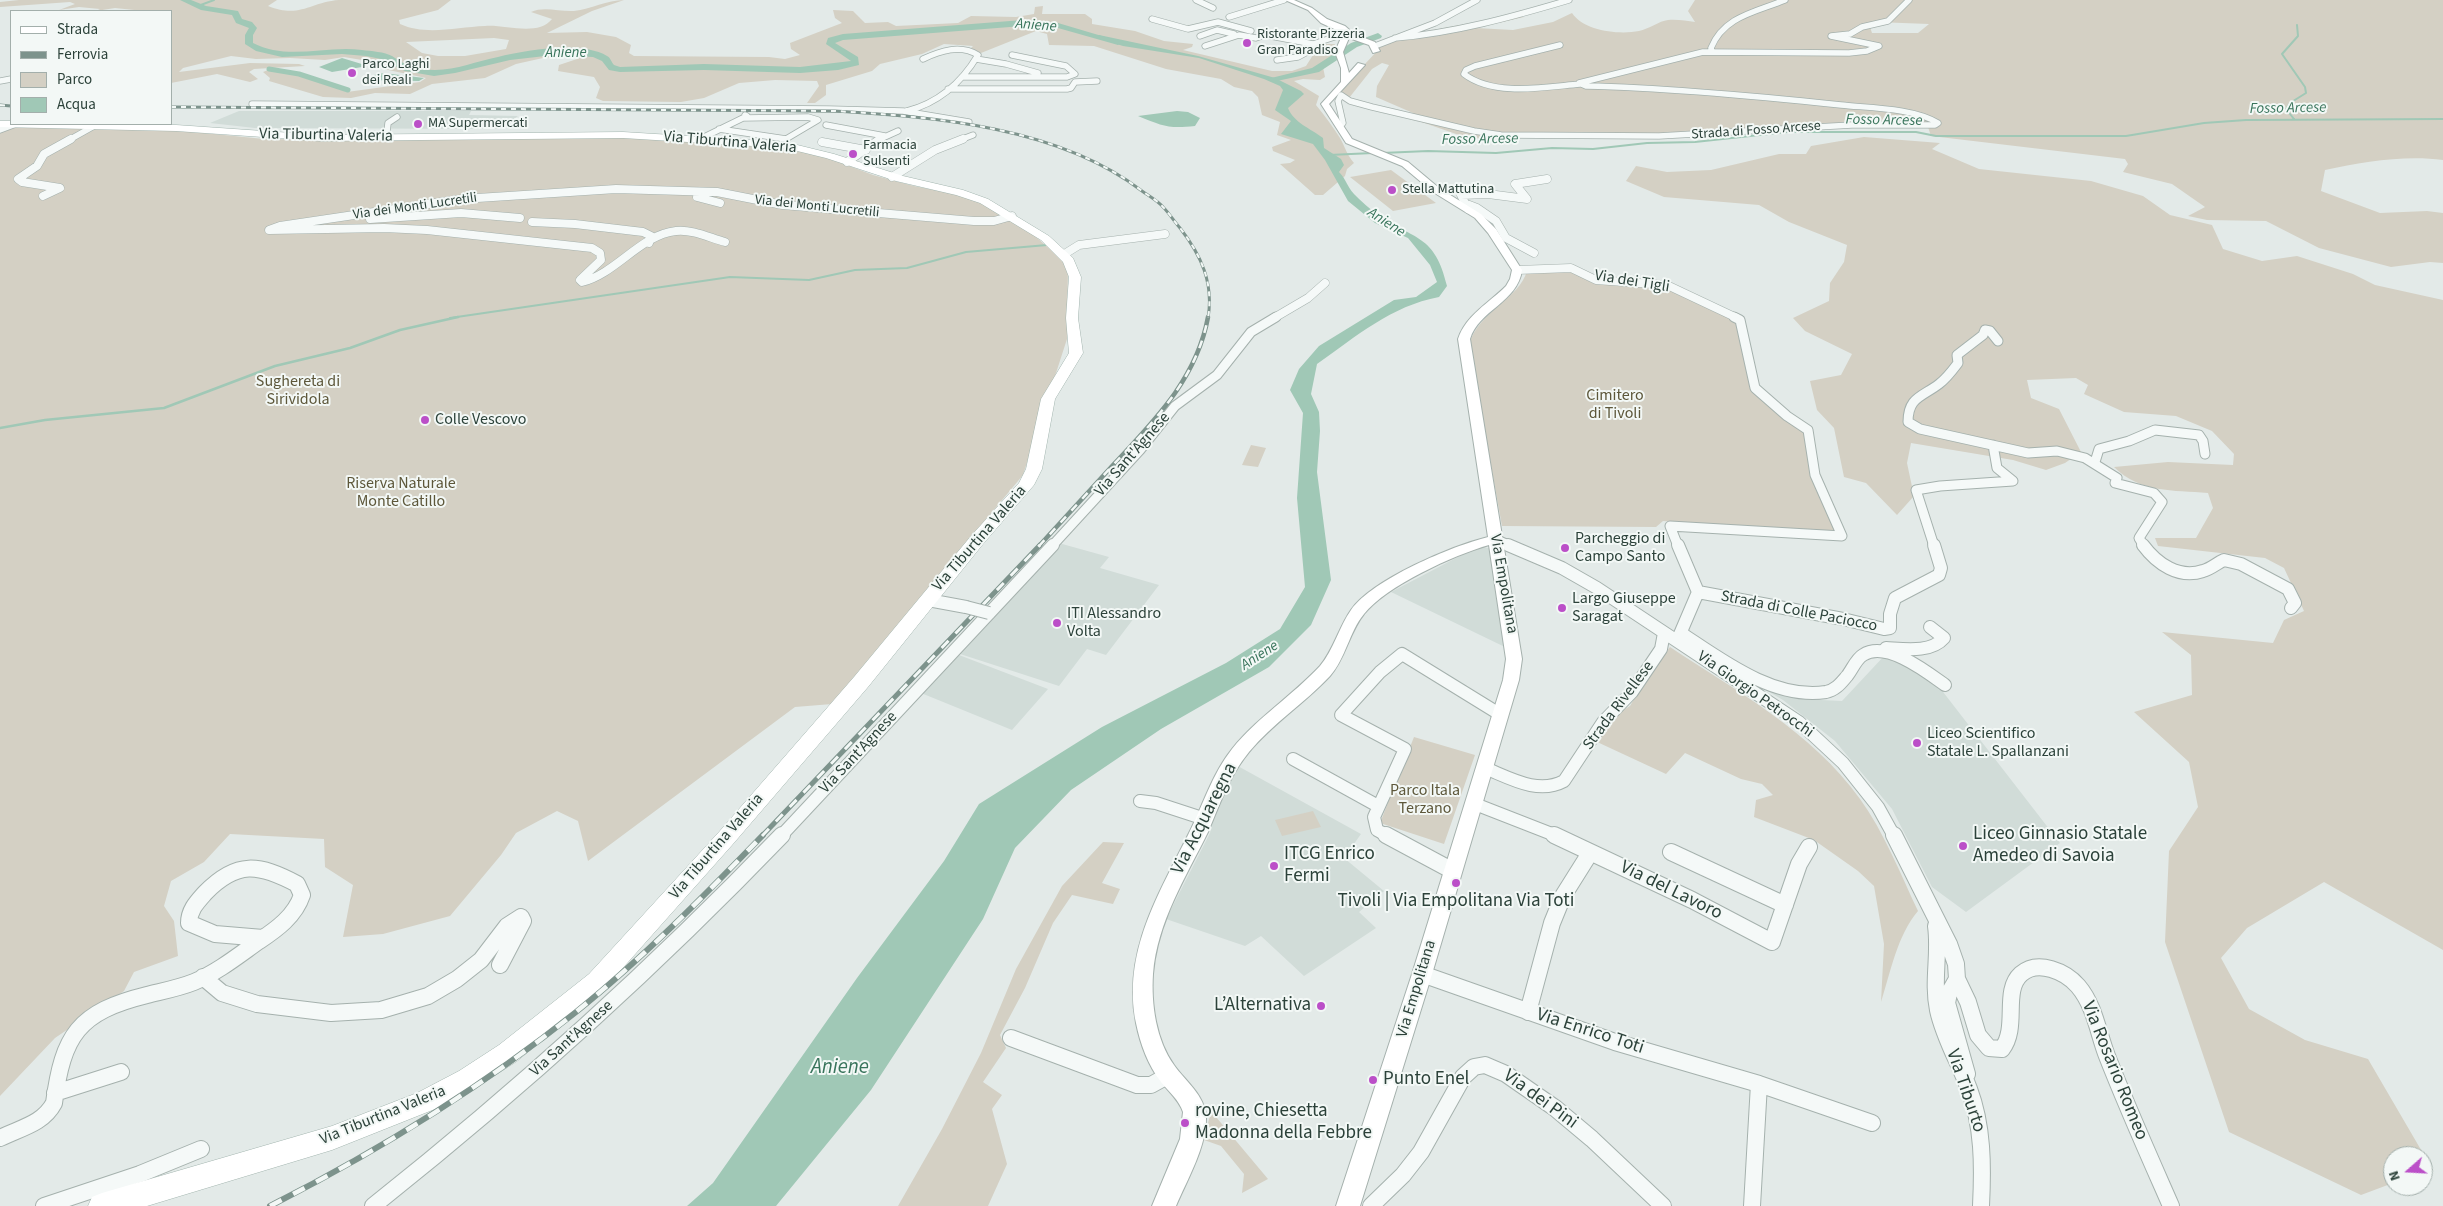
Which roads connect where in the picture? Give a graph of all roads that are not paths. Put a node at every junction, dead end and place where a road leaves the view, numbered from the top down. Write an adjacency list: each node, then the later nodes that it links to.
1 (1196, 0): 8 (street)
2 (1284, 0): 9 (street)
3 (1288, 0): 14 (main road)
4 (1477, 0): 15 (street)
5 (1570, 0): 15 (street)
6 (1785, 0): 20 (street)
7 (1909, 0): 20 (street, Strada di Fosso Arcese)
8 (1213, 8)
9 (1228, 16)
10 (1152, 19): 12 (street)
11 (1238, 35): 12 (street); 13 (street); 18 (street)
12 (1265, 35): 16 (street)
13 (1200, 36)
14 (1346, 36): 16 (street); 19 (main road); 26 (main road)
15 (1394, 38): 19 (street)
16 (1313, 44): 24 (street)
17 (1560, 45): 31 (street, Strada di Fosso Arcese)
18 (1204, 46)
19 (1375, 48): 25 (main road)
20 (1712, 51): 31 (street, Strada di Fosso Arcese)
21 (1012, 55): 27 (street)
22 (976, 58): 23 (street); 27 (street); 28 (street)
23 (923, 59)
24 (1277, 60)
25 (1360, 66): 26 (main road); 30 (main road)
26 (1345, 68): 30 (main road)
27 (1041, 76): 28 (street)
28 (962, 77): 32 (street)
29 (1097, 81): 32 (street)
30 (1345, 81): 43 (main road)
31 (1580, 84): 43 (street, Strada di Fosso Arcese)
32 (948, 89): 35 (street)
33 (252, 104): 34 (street)
34 (664, 108): 35 (street); 37 (street)
35 (903, 111): 38 (street)
36 (397, 117): 49 (street)
37 (744, 118): 45 (street); 45 (street)
38 (969, 122)
39 (13, 125): 44 (street)
40 (55, 125): 42 (main road, Via Tiburtina Valeria)
41 (826, 125): 48 (street)
42 (94, 126): 49 (main road, Via Tiburtina Valeria); 57 (street)
43 (1340, 126): 59 (main road)
44 (0, 130)
45 (719, 130): 50 (street)
46 (898, 130): 48 (street)
47 (973, 135): 54 (street)
48 (885, 136): 52 (street)
49 (381, 137): 50 (main road, Via Tiburtina Valeria)
50 (700, 139): 53 (main road, Via Tiburtina Valeria)
51 (822, 142): 52 (street)
52 (866, 150): 53 (street)
53 (847, 159): 54 (main road, Via Tiburtina Valeria)
54 (892, 177): 60 (main road, Via Tiburtina Valeria)
55 (1547, 180): 59 (street)
56 (500, 195): 58 (street); 60 (street, Via dei Monti Lucretili); 62 (street, Via dei Monti Lucretili)
57 (43, 196)
58 (720, 203)
59 (1466, 206): 71 (street); 73 (main road)
60 (1012, 216): 72 (main road, Via Tiburtina Valeria)
61 (520, 218): 62 (street)
62 (313, 221): 70 (street, Via dei Monti Lucretili)
63 (532, 222): 64 (street)
64 (574, 224): 65 (street); 66 (street)
65 (610, 228): 68 (street); 70 (street)
66 (560, 231)
67 (1166, 234): 72 (street)
68 (599, 235)
69 (725, 242): 70 (street)
70 (649, 243)
71 (1534, 253)
72 (1063, 255): 81 (main road, Via Tiburtina Valeria)
73 (1517, 270): 79 (main road, Via Empolitana); 80 (street, Via dei Tigli)
74 (1325, 283): 83 (street, Via Sant'Agnese)
75 (1998, 342): 76 (street)
76 (1993, 445): 78 (street); 80 (street, Strada di Colle Paciocco)
77 (2205, 454): 78 (street)
78 (2095, 462): 82 (street)
79 (1495, 539): 85 (street, Via Giorgio Petrocchi); 89 (main road, Via Empolitana); 95 (main road, Via Acquaregna)
80 (1698, 592): 86 (street)
81 (928, 600): 83 (street, bridge); 120 (main road, Via Tiburtina Valeria)
82 (2291, 608)
83 (988, 613): 121 (street, Via Sant'Agnese)
84 (1930, 627): 87 (street)
85 (1664, 633): 86 (street, Via Giorgio Petrocchi); 91 (street, Strada Rivellese)
86 (1679, 637): 87 (street); 101 (street, Via Giorgio Petrocchi)
87 (1876, 651): 88 (street)
88 (1945, 685)
89 (1501, 715): 91 (main road, Via Empolitana); 94 (street)
90 (1293, 759): 94 (street)
91 (1485, 768): 93 (main road, Via Empolitana)
92 (1140, 801): 95 (street)
93 (1475, 804): 98 (street, Via del Lavoro); 99 (main road, Via Empolitana)
94 (1378, 806): 99 (street)
95 (1205, 820): 112 (main road, Via Acquaregna)
96 (1809, 847): 100 (street, Via del Lavoro)
97 (1671, 852): 100 (street)
98 (1590, 853): 100 (street, Via del Lavoro); 109 (street)
99 (1454, 872): 105 (main road, Via Empolitana)
100 (1786, 905)
101 (1934, 917): 103 (street, Via Giorgio Petrocchi); 108 (street, Via Giorgio Petrocchi)
102 (263, 938): 102 (street); 106 (street)
103 (1940, 957): 107 (street, Via Giorgio Petrocchi); 108 (street)
104 (500, 965): 106 (street)
105 (1422, 974): 109 (street, Via Enrico Toti); 123 (main road, Via Empolitana)
106 (203, 977): 115 (street)
107 (1937, 977): 108 (street); 114 (street, Via Tiburto)
108 (1956, 977): 114 (street); 128 (street, Via Rosario Romeo)
109 (1528, 1012): 113 (street, Via Enrico Toti)
110 (1011, 1038): 112 (street)
111 (121, 1072): 115 (street)
112 (1169, 1075): 122 (main road, Via Acquaregna)
113 (1759, 1084): 116 (street, Via Enrico Toti); 126 (street)
114 (1968, 1087): 127 (street, Via Tiburto)
115 (55, 1093): 117 (street)
116 (1872, 1123)
117 (0, 1138)
118 (201, 1149): 119 (street)
119 (44, 1206)
120 (102, 1206)
121 (373, 1206)
122 (1164, 1206)
123 (1348, 1206)
124 (1371, 1206): 125 (street, Via dei Pini)
125 (1663, 1206)
126 (1752, 1206)
127 (1981, 1206)
128 (2171, 1206)

